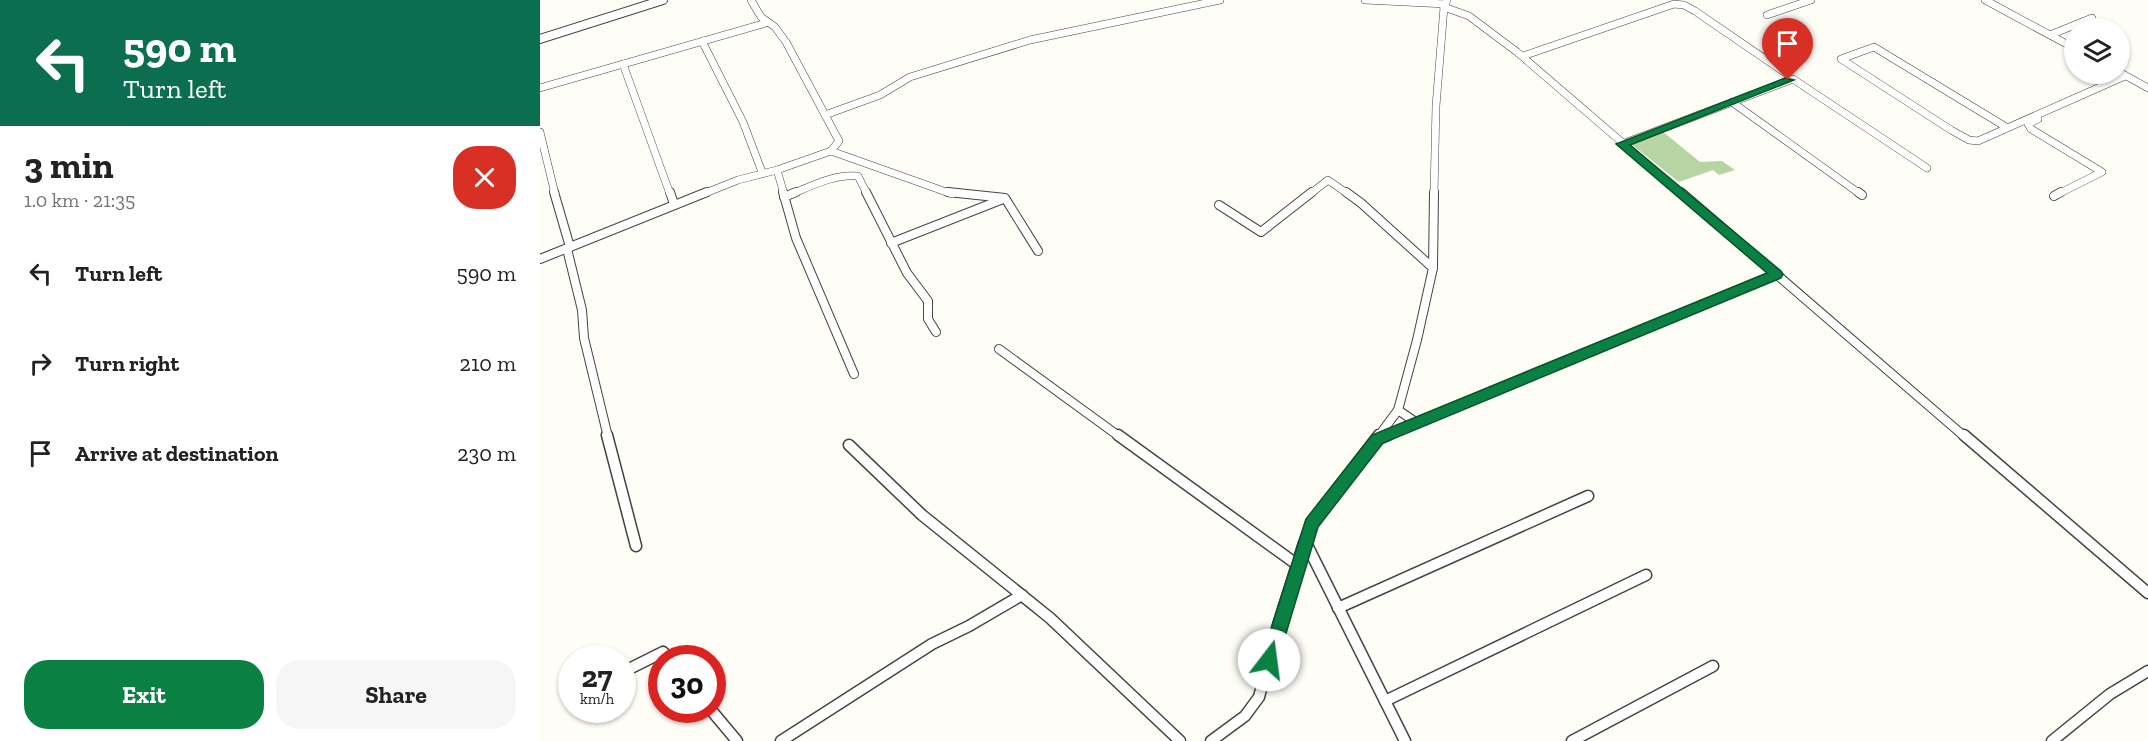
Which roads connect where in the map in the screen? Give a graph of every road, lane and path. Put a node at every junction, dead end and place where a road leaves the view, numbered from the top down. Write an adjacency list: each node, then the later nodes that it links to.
1 (663, 0): 12 (street)
2 (751, 0): 9 (street)
3 (1220, 0): 24 (street)
4 (1365, 0): 7 (street)
5 (1811, 0): 8 (street)
6 (1985, 0): 11 (street)
7 (1446, 4): 15 (street); 42 (street)
8 (1767, 15)
9 (766, 23): 13 (street); 24 (street)
10 (2064, 29): 11 (street)
11 (2050, 35): 14 (street)
12 (540, 39)
13 (702, 41): 16 (street); 31 (street)
14 (2064, 43)
15 (1523, 56): 17 (street); 27 (street)
16 (623, 64): 21 (street); 36 (street)
17 (1788, 74)
18 (2130, 79): 22 (street)
19 (2106, 84): 25 (street)
20 (2109, 84): 33 (street)
21 (540, 88)
22 (2148, 88)
23 (1732, 102): 27 (street); 29 (street); 32 (street)
24 (825, 115): 28 (street)
25 (2006, 127): 25 (street)
26 (540, 132): 39 (street)
27 (1622, 144): 43 (street)
28 (831, 151): 30 (street); 35 (street)
29 (1927, 168)
30 (777, 170): 31 (street); 34 (street)
31 (762, 172): 36 (street)
32 (1862, 195)
33 (2054, 196)
34 (784, 197): 38 (street); 46 (street)
35 (1005, 198): 38 (street); 40 (street)
36 (674, 204): 39 (street)
37 (1219, 205): 42 (street)
38 (891, 243): 44 (street)
39 (569, 248): 41 (street); 53 (street)
40 (1038, 251)
41 (540, 259)
42 (1433, 268): 47 (street)
43 (1776, 274): 48 (street); 56 (street)
44 (936, 332)
45 (999, 349): 54 (street)
46 (854, 374)
47 (1398, 410): 48 (street); 49 (street)
48 (1417, 423): 49 (street)
49 (1378, 439): 52 (street)
50 (849, 445): 57 (street)
51 (1588, 496): 58 (street)
52 (1305, 541): 54 (street); 58 (street)
53 (636, 546)
54 (1299, 566): 66 (street)
55 (1646, 575): 61 (street)
56 (2148, 593)
57 (1022, 595): 64 (street); 65 (street)
58 (1338, 608): 61 (street)
59 (1713, 666): 68 (street)
60 (2148, 671): 69 (street)
61 (1386, 701): 67 (street)
62 (722, 723): 63 (street)
63 (737, 741)
64 (782, 741)
65 (1180, 741)
66 (1211, 741)
67 (1405, 741)
68 (1572, 741)
69 (2052, 741)

